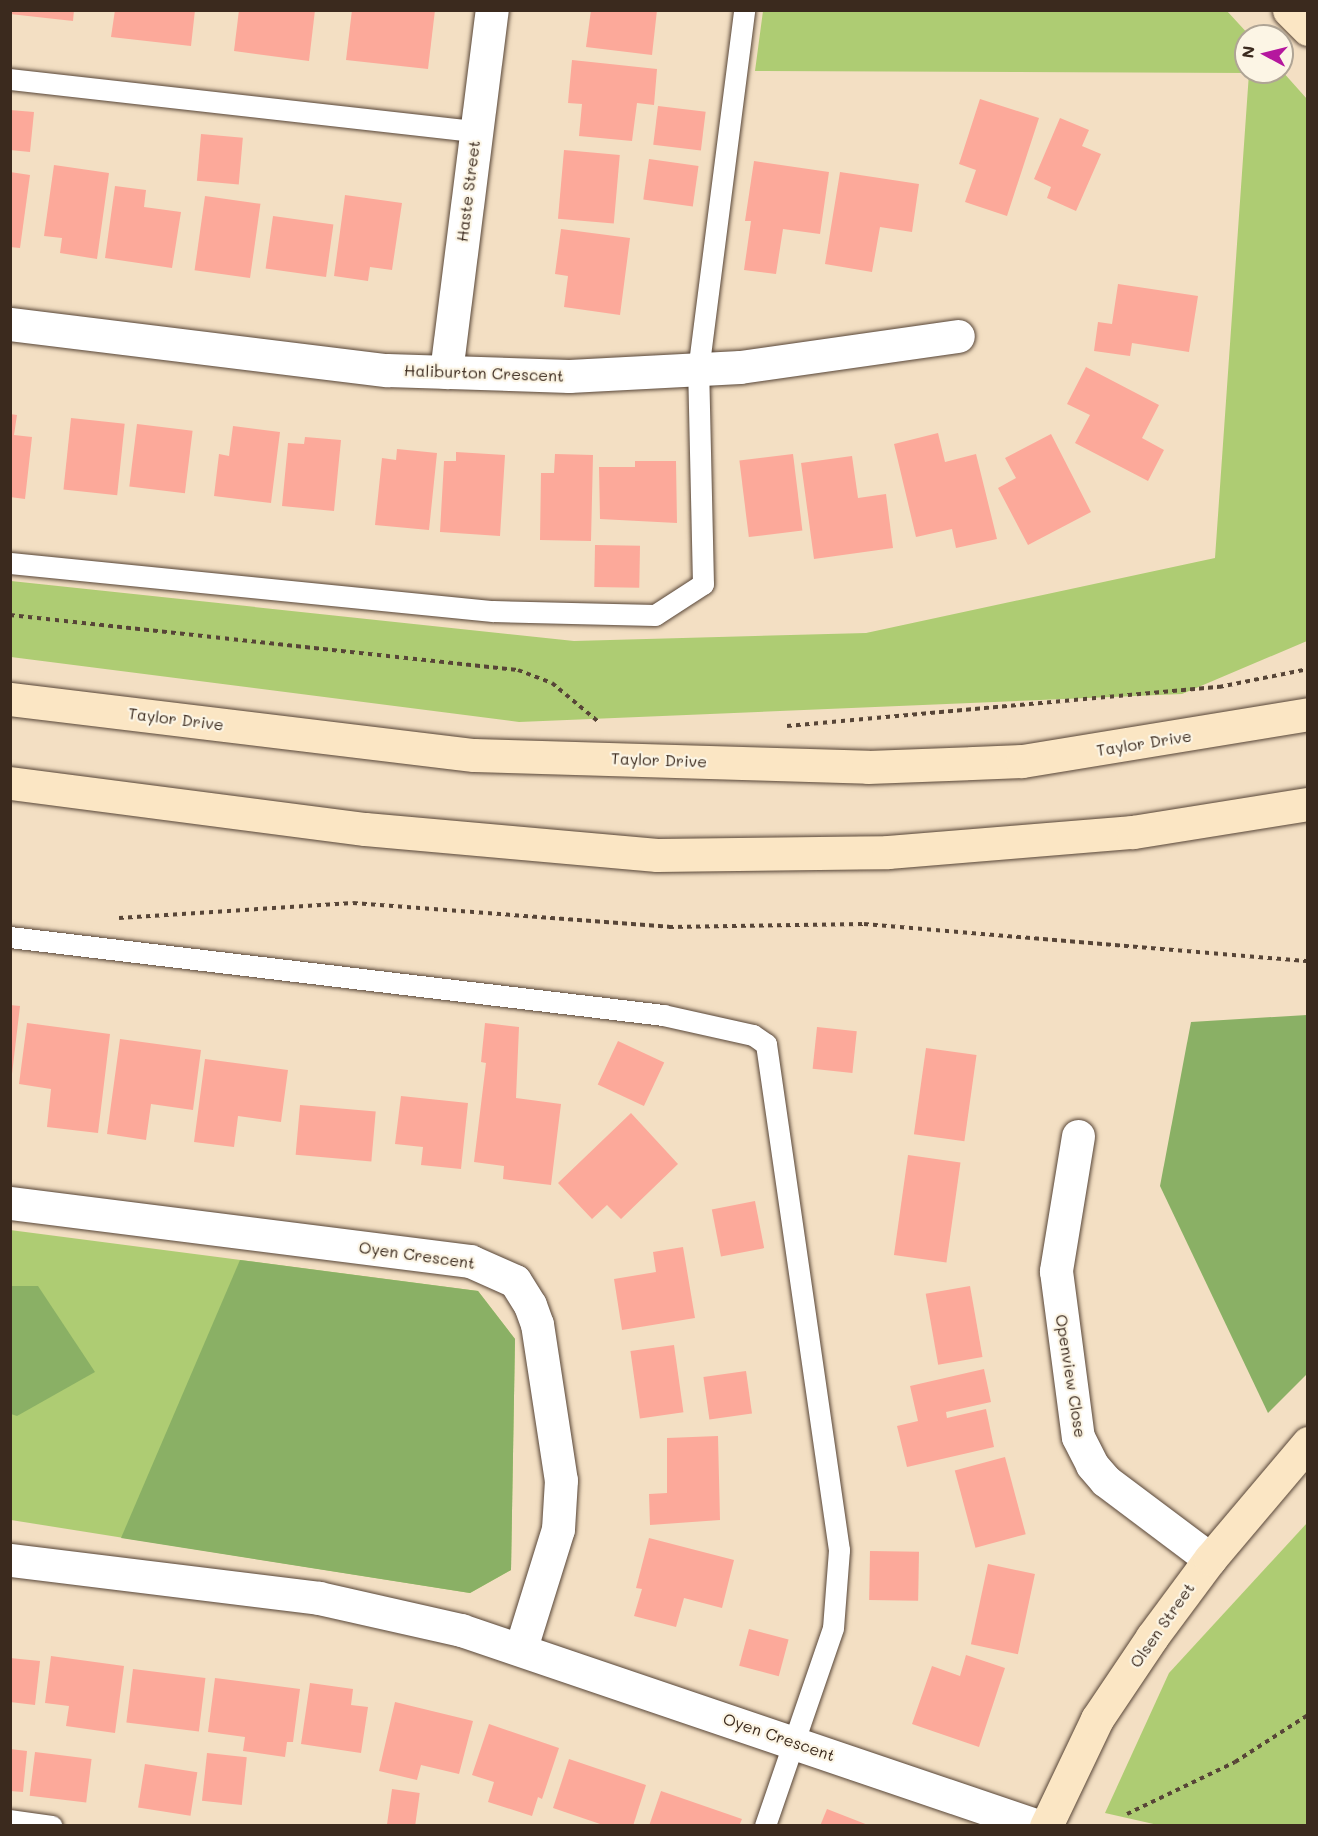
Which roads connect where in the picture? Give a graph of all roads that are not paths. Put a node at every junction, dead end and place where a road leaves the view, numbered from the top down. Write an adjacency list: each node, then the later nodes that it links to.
1 (492, 10): 6 (street, Haste Street)
2 (744, 10): 9 (lane)
3 (1289, 10): 4 (main road)
4 (1308, 29)
5 (10, 79): 6 (lane)
6 (476, 131): 10 (street, Haste Street)
7 (10, 324): 10 (street, Haliburton Crescent)
8 (958, 336): 9 (street, Haliburton Crescent)
9 (698, 371): 10 (street, Haliburton Crescent); 11 (lane)
10 (446, 372)
11 (10, 563)
12 (10, 699): 13 (main road, Taylor Drive)
13 (1308, 714)
14 (10, 783): 15 (main road)
15 (1308, 804)
16 (10, 937): 23 (lane)
17 (1078, 1136): 20 (street, Openview Close)
18 (10, 1203): 22 (street, Oyen Crescent)
19 (1308, 1443): 20 (main road, Olsen Street)
20 (1210, 1558): 28 (main road, Olsen Street)
21 (10, 1560): 22 (street, Oyen Crescent)
22 (521, 1648): 23 (street, Oyen Crescent)
23 (794, 1742): 26 (lane); 27 (street, Oyen Crescent)
24 (10, 1820): 25 (lane)
25 (52, 1826)
26 (765, 1826)
27 (1038, 1826)
28 (1046, 1826)

